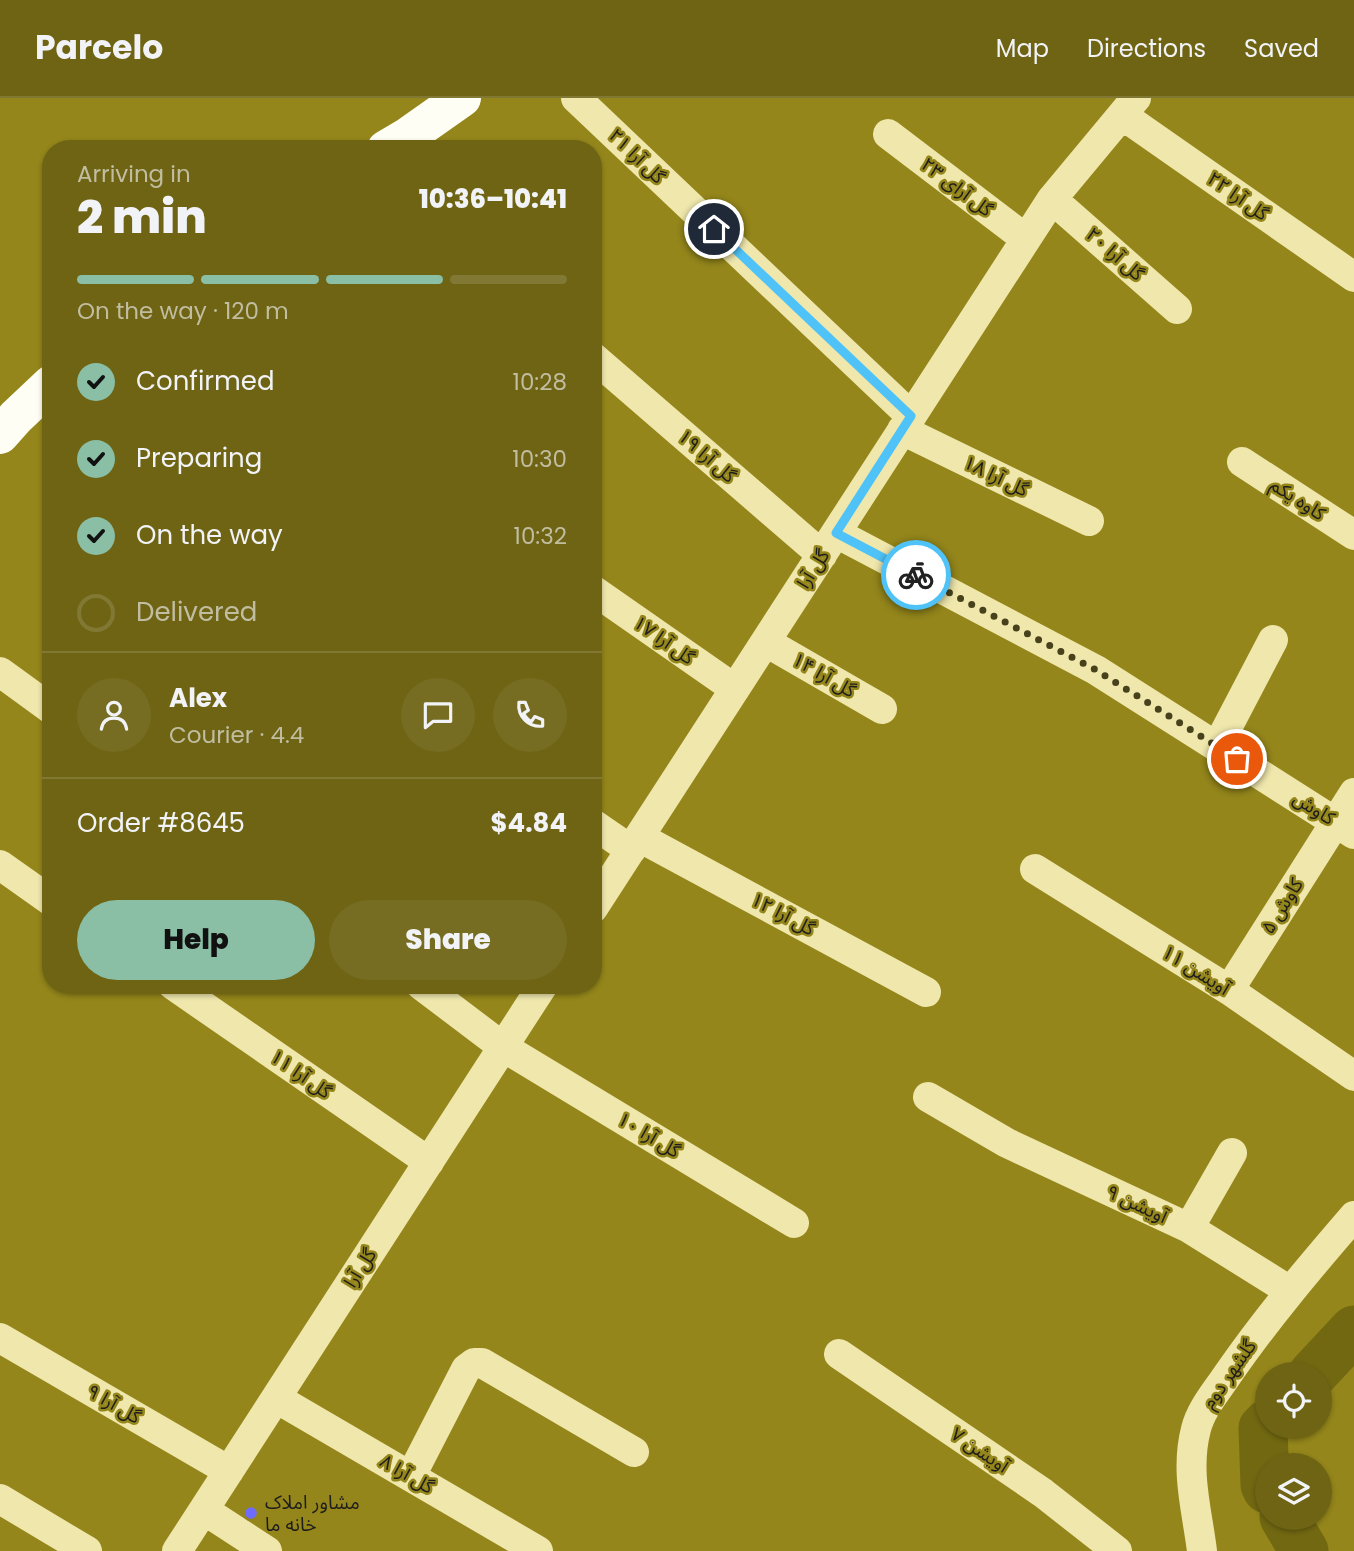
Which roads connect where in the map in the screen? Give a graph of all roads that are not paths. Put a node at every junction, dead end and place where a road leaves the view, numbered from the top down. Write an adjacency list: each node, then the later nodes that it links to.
1 (463, 98): 5 (main road)
2 (576, 98): 12 (street, ۲۱ گل آرا)
3 (1129, 107): 6 (street, گل آرا); 8 (street, ۲۲ گل آرا)
4 (888, 134): 7 (street, گل آرای ۲۳)
5 (401, 140)
6 (1052, 199): 7 (street, گل آرا); 9 (street, ۲۰ گل آرا)
7 (1026, 239): 12 (street, گل آرا)
8 (1354, 277)
9 (1177, 309)
10 (602, 364): 17 (street, ۱۹ گل آرا)
11 (42, 392): 13 (main road)
12 (907, 423): 15 (street, ۱۸ گل آرا); 17 (street, گل آرا)
13 (0, 435)
14 (1242, 462): 16 (street, کاوه یکم)
15 (1089, 522)
16 (1354, 535)
17 (829, 544): 20 (street, گل آرا); 21 (street, ۱۹ گل آرا)
18 (602, 596): 23 (street, ۱۷ گل آرا)
19 (1273, 640): 26 (street)
20 (766, 642): 23 (street, گل آرا); 25 (street, ۱۴ گل آرا)
21 (1096, 670): 26 (street, کاوش)
22 (0, 672): 24 (street)
23 (735, 689): 30 (street, گل آرا)
24 (42, 702)
25 (882, 709)
26 (1217, 747): 29 (street, کاوش)
27 (1354, 793): 29 (street, ۵ کاوش)
28 (602, 828): 30 (street, ۱۲ گل آرا)
29 (1345, 828): 35 (street, ۵ کاوش)
30 (635, 843): 33 (street, گل آرا); 36 (street, ۱۲ گل آرا)
31 (0, 865): 34 (street)
32 (1035, 869): 35 (street, آویشن ۱۱)
33 (602, 894)
34 (42, 895)
35 (1229, 990): 41 (street, آویشن ۱۱)
36 (926, 992)
37 (186, 994): 44 (street, ۱۱ گل آرا)
38 (433, 994): 40 (street, ۱۰ گل آرا)
39 (537, 994): 40 (street, گل آرا)
40 (503, 1047): 44 (street, گل آرا); 46 (street, ۱۰ گل آرا)
41 (1354, 1076)
42 (928, 1097): 47 (street, ۹ آویشن)
43 (1232, 1153): 47 (street)
44 (429, 1162): 51 (street, گل آرا)
45 (1354, 1216): 48 (street, گلشهر دوم)
46 (794, 1223)
47 (1189, 1228): 48 (street, ۹ آویشن)
48 (1290, 1291): 62 (street, گلشهر دوم)
49 (0, 1338): 53 (street, ۹ گل آرا)
50 (839, 1354): 61 (street, ۷ آویشن)
51 (276, 1398): 53 (street, گل آرا); 54 (street, ۸ گل آرا)
52 (634, 1452): 54 (street)
53 (229, 1471): 56 (street, گل آرا)
54 (411, 1476): 60 (street, ۸ گل آرا)
55 (0, 1499): 57 (street)
56 (204, 1510): 58 (street, گل آرا); 59 (street)
57 (87, 1551)
58 (177, 1551)
59 (267, 1551)
60 (538, 1551)
61 (1117, 1551)
62 (1202, 1551)

